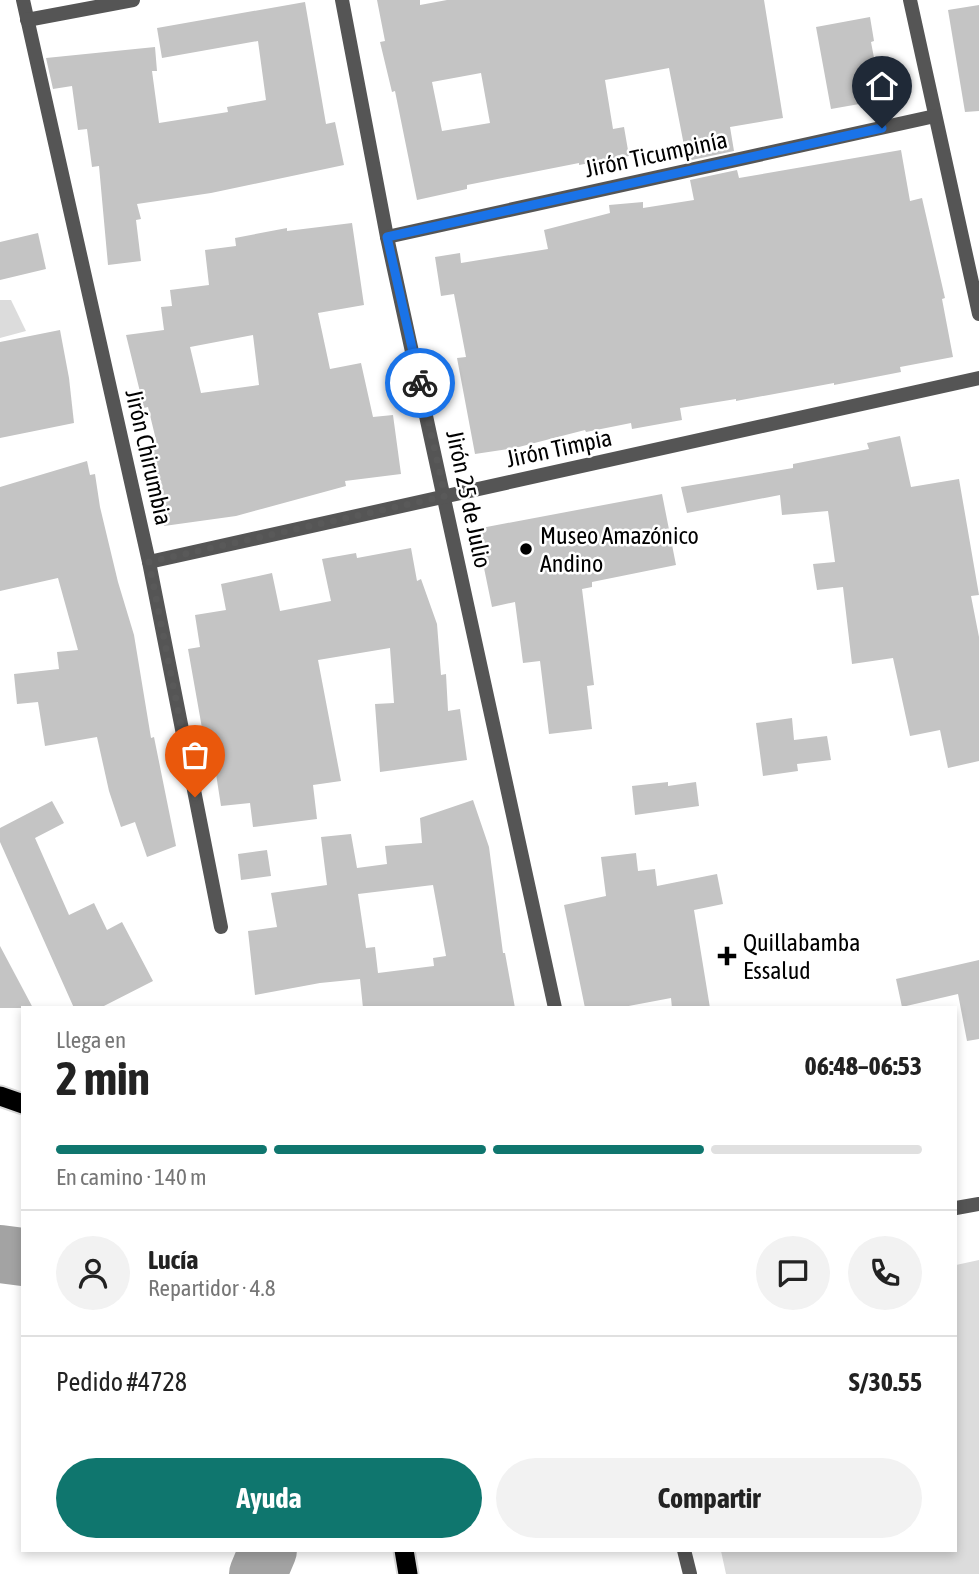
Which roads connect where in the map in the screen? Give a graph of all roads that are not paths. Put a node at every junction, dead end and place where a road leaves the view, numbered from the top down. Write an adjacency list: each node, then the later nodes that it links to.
1 (23, 0): 5 (street, Jirón Chirumbia)
2 (133, 0): 5 (street)
3 (342, 0): 7 (street, Jirón 25 de Julio)
4 (910, 0): 6 (street)
5 (27, 20): 11 (street, Jirón Chirumbia)
6 (934, 117): 7 (street, Jirón Ticumpinía); 8 (street)
7 (387, 237): 10 (street, Jirón 25 de Julio)
8 (979, 314)
9 (979, 378): 10 (street, Jirón Timpia)
10 (445, 496): 11 (street, Jirón Timpia); 13 (street, Jirón 25 de Julio)
11 (149, 562): 12 (street, Jirón Chirumbia)
12 (221, 927)
13 (555, 1006)
14 (0, 1096): 15 (highway)
15 (21, 1103)
16 (979, 1204): 17 (street)
17 (957, 1208)
18 (404, 1552): 20 (highway)
19 (684, 1552): 21 (street)
20 (408, 1574)
21 (690, 1574)

